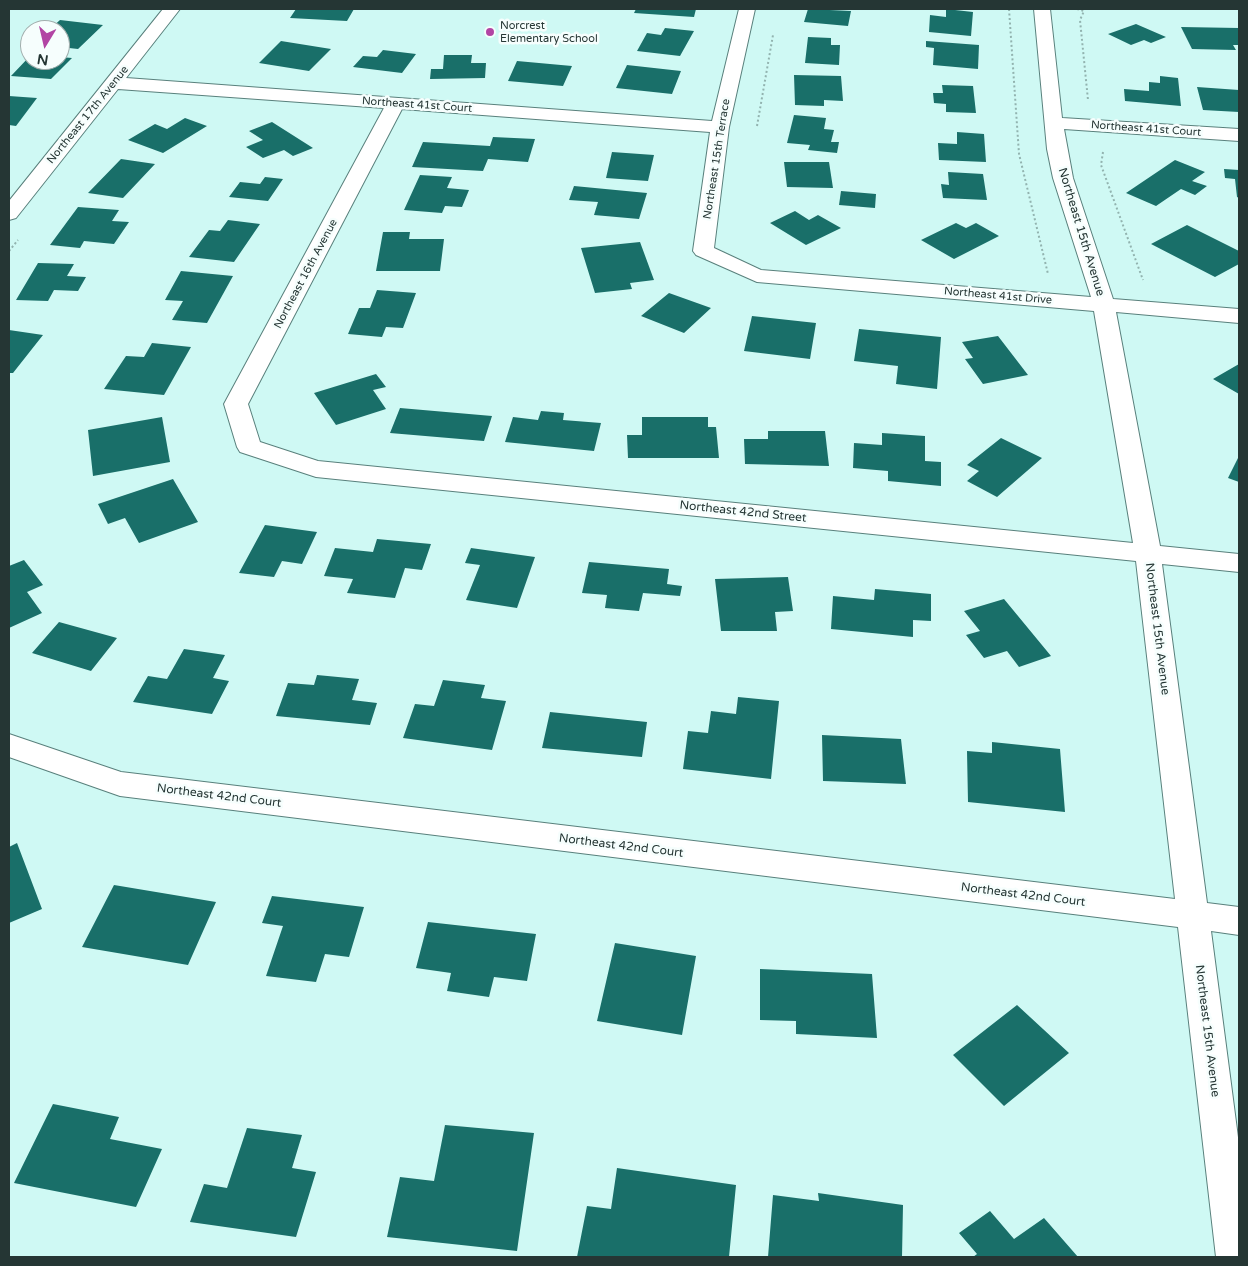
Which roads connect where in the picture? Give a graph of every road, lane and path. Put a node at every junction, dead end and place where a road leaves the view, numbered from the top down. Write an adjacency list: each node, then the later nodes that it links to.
1 (747, 9): 11 (street, Northeast 15th Terrace)
2 (1042, 9): 8 (street, Northeast 15th Avenue)
3 (1077, 9): 9 (path)
4 (169, 13): 6 (street, Northeast 17th Avenue)
5 (774, 28): 10 (path)
6 (114, 84): 7 (street, Northeast 41st Court); 13 (street, Northeast 17th Avenue)
7 (396, 103): 11 (street, Northeast 41st Court); 18 (street, Northeast 16th Avenue)
8 (1054, 123): 9 (street, Northeast 41st Court); 15 (street, Northeast 15th Avenue)
9 (1082, 125): 12 (street, Northeast 41st Court); 16 (path)
10 (757, 126)
11 (720, 127): 14 (street, Northeast 15th Terrace)
12 (1239, 135)
13 (9, 214)
14 (758, 276): 15 (street, Northeast 41st Drive)
15 (1104, 304): 16 (street, Northeast 41st Drive); 19 (street, Northeast 15th Avenue)
16 (1136, 307): 17 (street, Northeast 41st Drive)
17 (1239, 316)
18 (249, 447): 19 (street, Northeast 42nd Street)
19 (1148, 554): 20 (street, Northeast 42nd Street); 22 (street, Northeast 15th Avenue)
20 (1239, 563)
21 (9, 745): 22 (street, Northeast 42nd Court)
22 (1192, 916): 23 (street, Northeast 42nd Court); 24 (street, Northeast 15th Avenue)
23 (1239, 921)
24 (1235, 1257)

